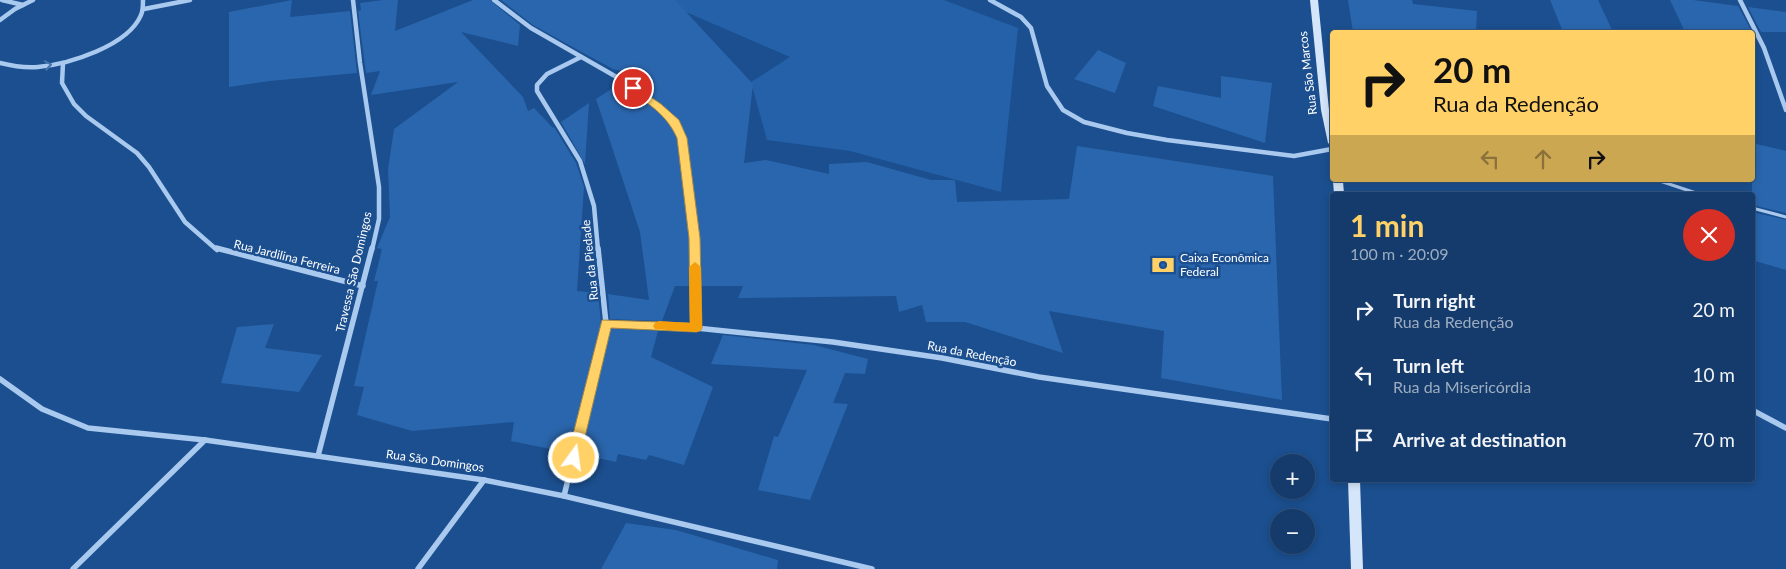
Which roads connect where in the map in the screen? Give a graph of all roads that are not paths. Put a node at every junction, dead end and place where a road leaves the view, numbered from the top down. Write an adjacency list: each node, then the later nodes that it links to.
1 (2, 0): 10 (street)
2 (33, 0): 10 (street)
3 (143, 0): 11 (street)
4 (190, 0): 11 (street)
5 (353, 0): 23 (street, Travessa São Domingos)
6 (494, 0): 13 (street)
7 (990, 0): 18 (street)
8 (1314, 0): 16 (main road, Rua São Marcos)
9 (1740, 0): 17 (street)
10 (23, 5): 12 (street)
11 (144, 9): 15 (street)
12 (0, 20)
13 (581, 57): 24 (street, Rua da Piedade); 25 (street)
14 (0, 63): 15 (street, one-way to 15)
15 (63, 63): 23 (street, Rua Jardilina Ferreira)
16 (1329, 110)
17 (1786, 110)
18 (1330, 149)
19 (1662, 182): 20 (lane)
20 (1693, 192)
21 (1755, 209): 22 (lane)
22 (1786, 217)
23 (363, 286): 31 (street, Travessa São Domingos)
24 (606, 323): 25 (street, Rua da Redenção); 34 (street, Rua da Piedade)
25 (696, 328): 28 (street, Rua da Redenção)
26 (0, 379): 30 (street, Rua São Domingos)
27 (1755, 412): 29 (street)
28 (1330, 419)
29 (1786, 428)
30 (205, 440): 31 (street, Rua São Domingos); 35 (street)
31 (318, 456): 32 (street, Rua São Domingos)
32 (484, 480): 34 (street, Rua São Domingos); 36 (street)
33 (1354, 482): 38 (main road)
34 (564, 496): 37 (street, Rua São Domingos)
35 (73, 569)
36 (418, 569)
37 (872, 569)
38 (1357, 569)

